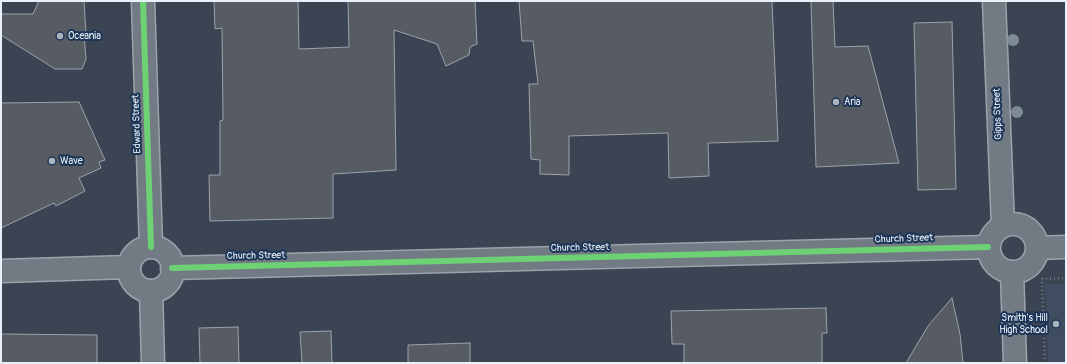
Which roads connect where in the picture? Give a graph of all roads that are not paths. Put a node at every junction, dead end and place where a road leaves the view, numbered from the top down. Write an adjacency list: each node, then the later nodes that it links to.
1 (143, 1): 4 (street, Edward Street)
2 (994, 1): 3 (street, Gipps Street)
3 (1003, 226): 5 (street); 7 (street)
4 (151, 247): 8 (street); 9 (street)
5 (988, 247): 9 (street, Church Street); 11 (street)
6 (1066, 247): 7 (street)
7 (1037, 248): 11 (street)
8 (128, 267): 10 (street); 12 (street)
9 (172, 268): 12 (street)
10 (1, 271)
11 (1012, 272): 14 (street)
12 (151, 291): 13 (street)
13 (153, 363)
14 (1015, 363)

